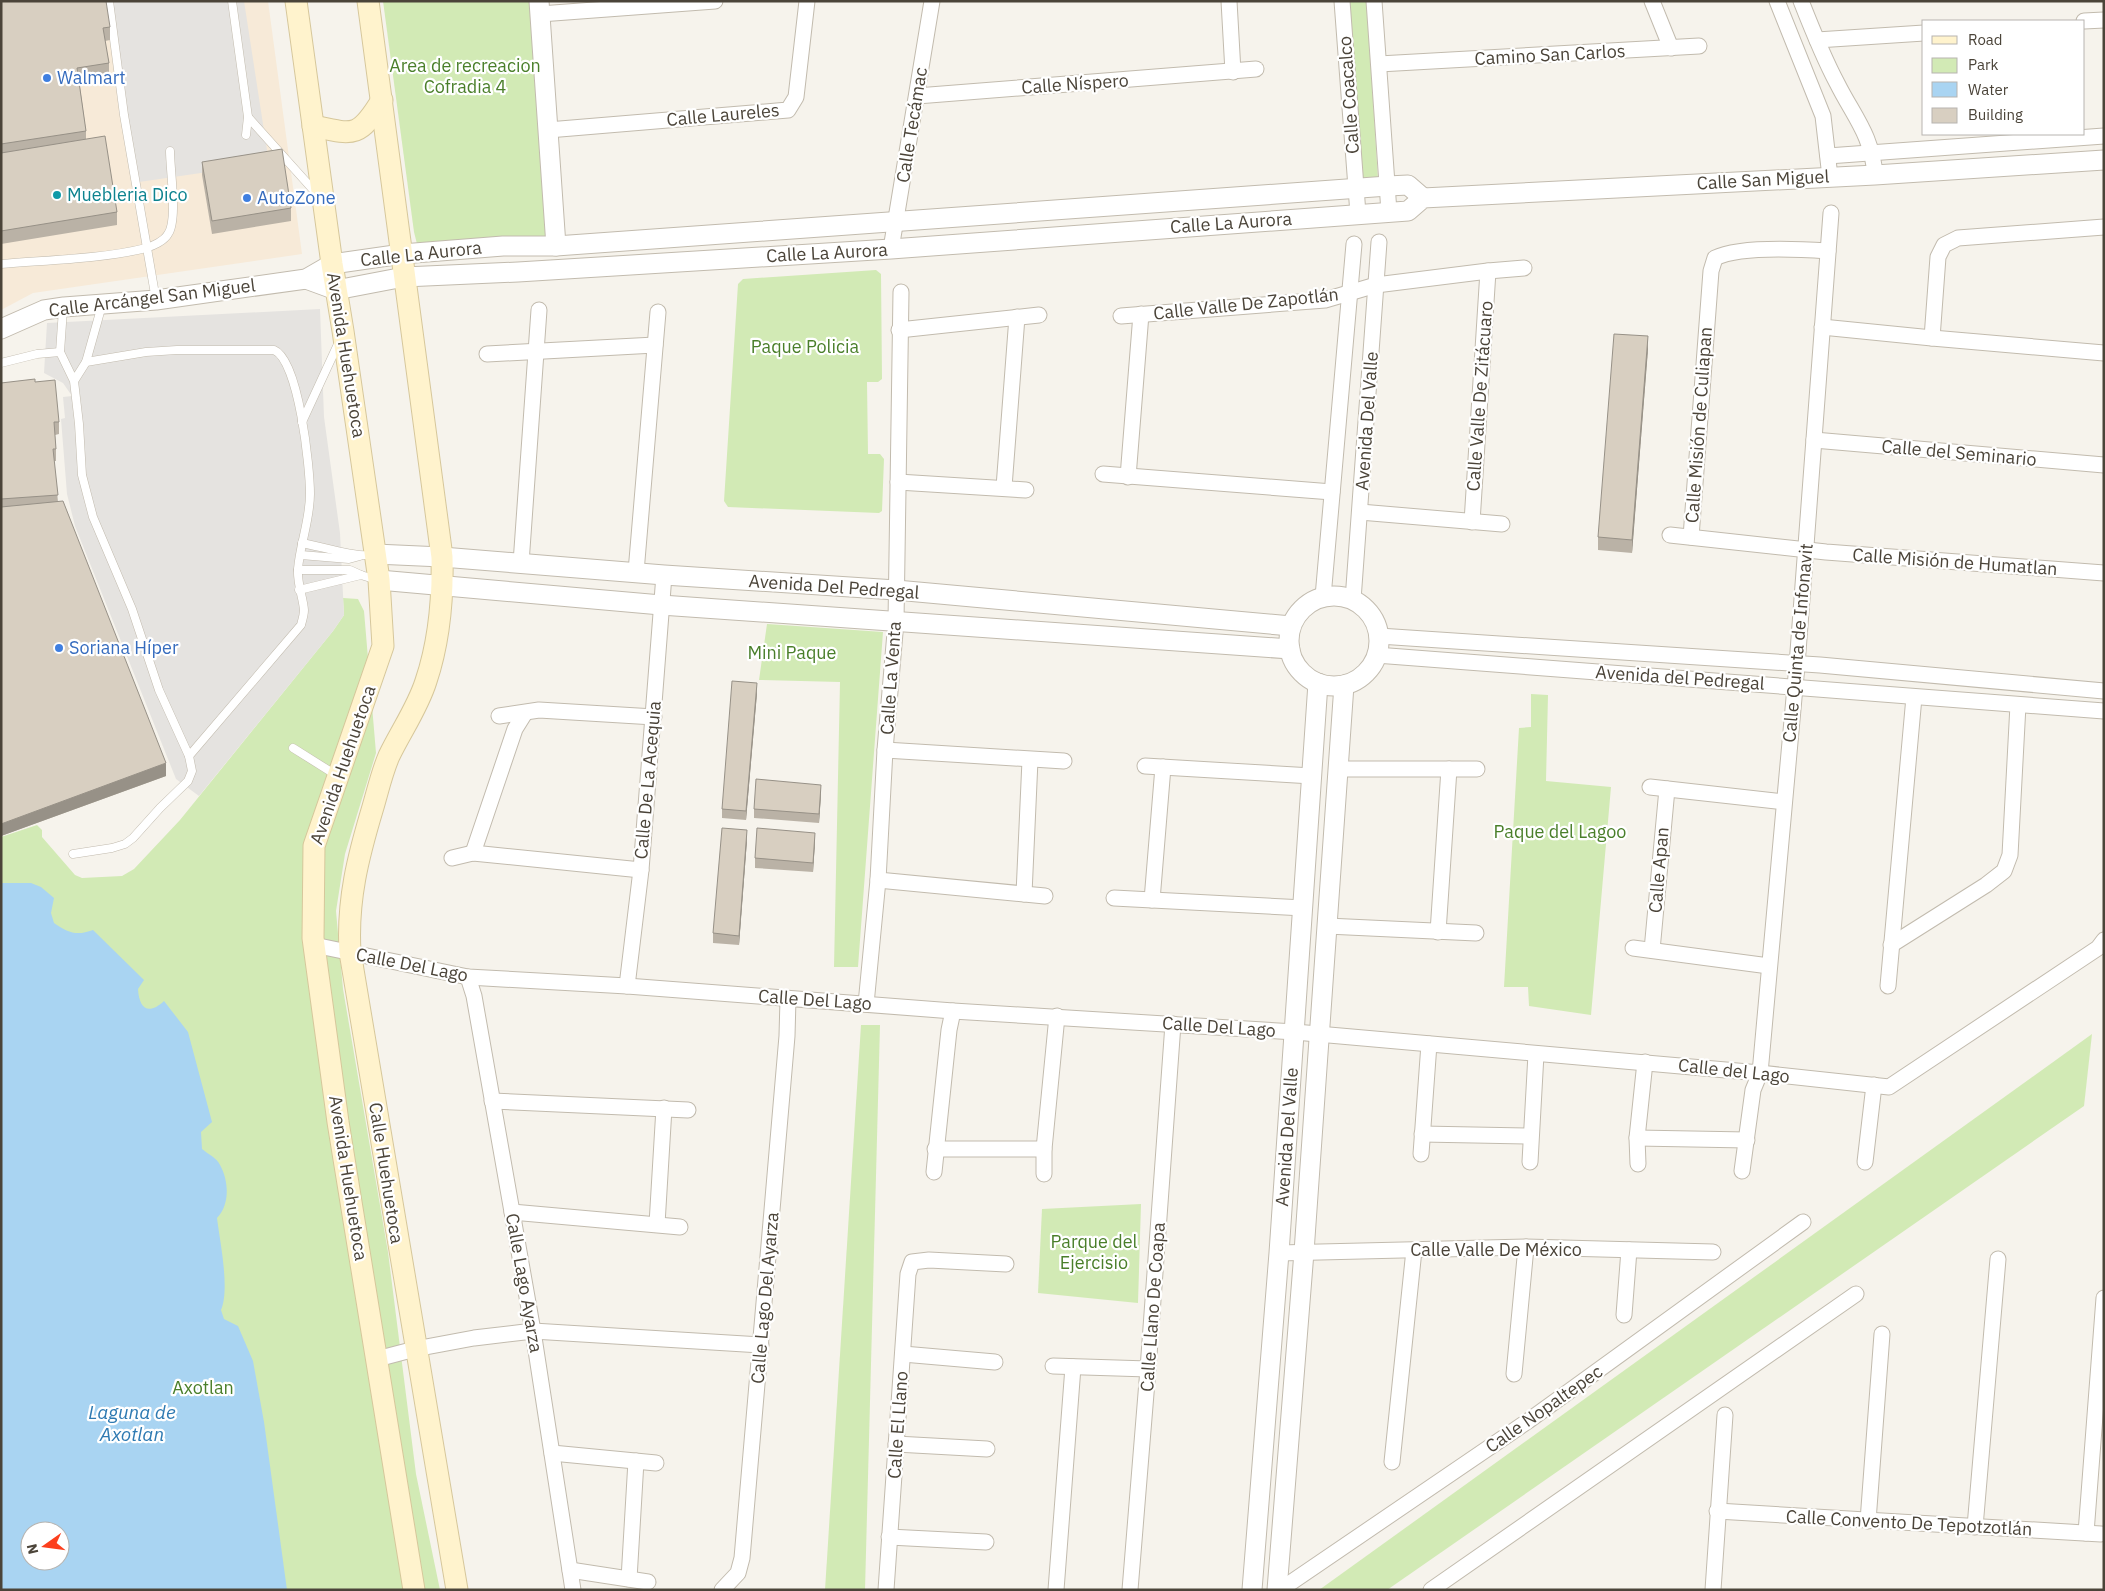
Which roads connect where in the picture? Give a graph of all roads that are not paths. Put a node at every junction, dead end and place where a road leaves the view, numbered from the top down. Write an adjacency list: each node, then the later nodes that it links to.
1 (108, 1): 49 (lane)
2 (232, 1): 26 (lane)
3 (296, 1): 27 (main road, Avenida Huehuetoca)
4 (368, 1): 25 (main road)
5 (715, 1): 14 (street)
6 (806, 1): 28 (street, Calle Laureles)
7 (932, 1): 24 (street, Calle Tecámac)
8 (1229, 1): 23 (street)
9 (1342, 1): 38 (street, Calle Coacalco)
10 (1374, 1): 21 (street, Calle Coacalco)
11 (1652, 1): 20 (street)
12 (1777, 1): 33 (street)
13 (1801, 1): 18 (street)
14 (539, 8): 28 (street)
15 (2104, 20): 16 (street)
16 (2085, 22)
17 (1922, 33): 18 (street)
18 (1817, 40): 32 (street)
19 (1698, 46): 20 (street, Camino San Carlos)
20 (1671, 48): 21 (street, Camino San Carlos)
21 (1379, 64): 37 (street, Calle Coacalco)
22 (1256, 69): 23 (street, Calle Níspero)
23 (1233, 72): 24 (street, Calle Níspero)
24 (917, 96): 44 (street, Calle Tecámac)
25 (382, 100): 27 (main road); 52 (main road)
26 (248, 117): 29 (lane); 40 (lane)
27 (312, 126): 40 (main road, Avenida Huehuetoca)
28 (548, 130): 48 (street)
29 (246, 135)
30 (2104, 136): 32 (street)
31 (170, 151): 49 (lane)
32 (1872, 154): 33 (street); 35 (street)
33 (1828, 156): 36 (street)
34 (2104, 160): 35 (street, Calle San Miguel)
35 (1875, 175): 36 (street, Calle San Miguel)
36 (1830, 177): 39 (street, Calle San Miguel)
37 (1388, 186): 38 (street, Calle La Aurora); 39 (street); 41 (street, Calle Coacalco)
38 (1356, 189): 43 (street, Calle Coacalco); 44 (street, Calle La Aurora)
39 (1423, 198): 41 (street)
40 (325, 202): 54 (main road, Avenida Huehuetoca)
41 (1389, 212): 43 (street, Calle La Aurora)
42 (1831, 213): 51 (street, Calle Quinta de Infonavit)
43 (1358, 214): 50 (street, Calle La Aurora)
44 (896, 222): 48 (street, Calle La Aurora); 50 (street, Calle Tecámac)
45 (2104, 227): 76 (street)
46 (1379, 242): 59 (street, Avenida Del Valle)
47 (1354, 244): 62 (street, Avenida Del Valle)
48 (556, 246): 52 (street, Calle La Aurora)
49 (148, 248): 53 (lane); 63 (lane)
50 (891, 249): 57 (street, Calle La Aurora)
51 (1828, 251): 72 (street, Calle Quinta de Infonavit); 98 (street, Calle Misión de Culiapan)
52 (402, 254): 54 (street, Calle La Aurora); 57 (main road)
53 (1, 264)
54 (332, 264): 58 (street, Calle La Aurora); 60 (main road, Avenida Huehuetoca)
55 (1524, 268): 56 (street)
56 (1488, 271): 59 (street); 95 (street, Calle Valle De Zitácuaro)
57 (404, 277): 60 (street, Calle La Aurora); 103 (main road)
58 (306, 279): 60 (street); 63 (street, Calle Arcángel San Miguel)
59 (1376, 285): 62 (street); 94 (street, Avenida Del Valle)
60 (336, 290): 75 (main road, Avenida Huehuetoca)
61 (901, 292): 74 (street, Calle La Venta)
62 (1351, 293): 68 (street, Calle Valle De Zapotlán); 93 (street, Avenida Del Valle)
63 (156, 300): 64 (street, Calle Arcángel San Miguel)
64 (102, 305): 65 (street, Calle Arcángel San Miguel); 82 (lane)
65 (64, 306): 73 (street, Calle Arcángel San Miguel); 79 (lane)
66 (539, 310): 78 (street)
67 (658, 312): 77 (street)
68 (1141, 314): 70 (street, Calle Valle De Zapotlán); 89 (street, Calle Valle De Zapotlán)
69 (1038, 315): 71 (street)
70 (1121, 316)
71 (1018, 317): 74 (street); 91 (street)
72 (1822, 327): 76 (street); 86 (street, Calle Quinta de Infonavit)
73 (1, 329)
74 (899, 330): 90 (street, Calle La Venta)
75 (343, 331): 85 (lane); 102 (main road, Avenida Huehuetoca)
76 (1932, 338): 80 (street)
77 (655, 345): 78 (street); 106 (street)
78 (535, 351): 81 (street); 104 (street)
79 (60, 352): 83 (lane); 84 (lane)
80 (2104, 353)
81 (487, 354)
82 (86, 362): 84 (lane); 85 (lane)
83 (1, 363)
84 (74, 381): 133 (lane)
85 (302, 422): 99 (lane)
86 (1814, 440): 87 (street, Calle del Seminario); 100 (street, Calle Quinta de Infonavit)
87 (2104, 465)
88 (1103, 474): 89 (street)
89 (1128, 477): 93 (street)
90 (898, 482): 91 (street); 112 (street, Calle La Venta)
91 (1004, 487): 92 (street)
92 (1026, 490)
93 (1332, 492): 113 (street, Avenida Del Valle)
94 (1360, 512): 95 (street); 114 (street, Avenida Del Valle)
95 (1472, 522): 96 (street)
96 (1502, 524)
97 (1670, 535): 98 (street)
98 (1691, 537): 100 (street, Calle Misión de Culiapan)
99 (302, 543): 101 (lane); 102 (lane)
100 (1805, 549): 107 (street, Calle Misión de Humatlan); 120 (street, Calle Quinta de Infonavit)
101 (301, 555): 102 (lane); 105 (lane)
102 (367, 555): 103 (street, Avenida Del Pedregal); 109 (main road, Avenida Huehuetoca)
103 (442, 557): 104 (street, Avenida Del Pedregal); 110 (main road)
104 (521, 563): 106 (street, Avenida Del Pedregal)
105 (298, 570): 109 (lane); 111 (lane)
106 (636, 572): 108 (street, Avenida Del Pedregal)
107 (2104, 573)
108 (664, 575): 112 (street, Avenida Del Pedregal); 115 (street, Calle De La Acequia)
109 (370, 578): 110 (street, Avenida Del Pedregal); 111 (lane); 141 (main road, Avenida Huehuetoca)
110 (443, 585): 115 (street, Avenida Del Pedregal); 164 (main road, Calle Huehuetoca)
111 (299, 590): 133 (lane)
112 (896, 590): 116 (street, Calle La Venta); 117 (street, Avenida Del Pedregal)
113 (1323, 597): 114 (street); 117 (street)
114 (1353, 600): 118 (street)
115 (661, 605): 116 (street, Avenida Del Pedregal); 130 (street, Calle De La Acequia)
116 (896, 621): 119 (street, Avenida Del Pedregal); 132 (street, Calle La Venta)
117 (1291, 626): 119 (street)
118 (1378, 645): 120 (street, Avenida del Pedregal); 122 (street); 123 (street, Avenida del Pedregal)
119 (1290, 649): 121 (street)
120 (1797, 665): 123 (street, Calle Quinta de Infonavit); 124 (street, Avenida del Pedregal)
121 (1318, 683): 122 (street); 142 (street, Avenida Del Valle)
122 (1344, 685): 138 (street, Avenida Del Valle)
123 (1795, 687): 125 (street, Avenida del Pedregal); 145 (street, Calle Quinta de Infonavit)
124 (2104, 691)
125 (1914, 697): 126 (street, Avenida del Pedregal); 161 (street)
126 (2018, 705): 127 (street, Avenida del Pedregal); 161 (street)
127 (2104, 711)
128 (525, 713): 129 (street); 130 (street); 146 (street)
129 (499, 716)
130 (654, 717): 149 (street, Calle De La Acequia)
131 (293, 748): 141 (lane)
132 (885, 750): 134 (street); 150 (street, Calle La Venta)
133 (189, 756): 147 (lane)
134 (1030, 760): 135 (street); 151 (street)
135 (1064, 761)
136 (1145, 766): 137 (street)
137 (1163, 767): 142 (street); 154 (street)
138 (1337, 768): 139 (street); 156 (street, Avenida Del Valle)
139 (1449, 769): 140 (street); 157 (street)
140 (1477, 769)
141 (338, 776): 160 (main road, Avenida Huehuetoca)
142 (1312, 776): 155 (street, Avenida Del Valle)
143 (1650, 787): 144 (street)
144 (1667, 789): 145 (street); 163 (street, Calle Apan)
145 (1784, 802): 165 (street, Calle Quinta de Infonavit)
146 (474, 853): 148 (street); 149 (street)
147 (73, 854)
148 (452, 858)
149 (640, 870): 167 (street, Calle De La Acequia)
150 (878, 880): 151 (street); 170 (street, Calle La Venta)
151 (1024, 894): 152 (street)
152 (1046, 896)
153 (1114, 898): 154 (street)
154 (1152, 900): 155 (street)
155 (1304, 908): 174 (street, Avenida Del Valle)
156 (1328, 926): 157 (street); 175 (street, Avenida Del Valle)
157 (1438, 932): 158 (street)
158 (1476, 933)
159 (2104, 940): 180 (street, Calle del Lago)
160 (314, 945): 164 (street, Calle Del Lago); 217 (main road, Avenida Huehuetoca)
161 (1891, 945): 168 (street)
162 (1633, 948): 163 (street)
163 (1652, 950): 165 (street)
164 (350, 952): 166 (street, Calle Del Lago); 215 (main road, Calle Huehuetoca)
165 (1770, 966): 179 (street, Calle Quinta de Infonavit)
166 (468, 977): 167 (street, Calle Del Lago); 181 (street, Calle Lago Ayarza)
167 (627, 986): 169 (street, Calle Del Lago)
168 (1888, 986)
169 (788, 999): 170 (street, Calle Del Lago); 214 (street, Calle Lago Del Ayarza)
170 (866, 1004): 171 (street, Calle Del Lago)
171 (953, 1011): 172 (street, Calle Del Lago); 188 (street)
172 (1057, 1016): 173 (street, Calle Del Lago); 189 (street)
173 (1173, 1024): 174 (street, Calle Del Lago); 221 (street, Calle Llano De Coapa)
174 (1294, 1032): 175 (street, Calle Del Lago); 206 (street, Avenida Del Valle)
175 (1320, 1034): 176 (street, Calle del Lago); 204 (street, Avenida Del Valle)
176 (1429, 1044): 177 (street, Calle del Lago); 184 (street)
177 (1536, 1054): 178 (street, Calle del Lago); 185 (street)
178 (1645, 1062): 179 (street, Calle del Lago); 186 (street)
179 (1760, 1073): 180 (street, Calle del Lago); 187 (street, Calle Quinta de Infonavit)
180 (1874, 1085): 192 (street)
181 (492, 1101): 182 (street); 197 (street, Calle Lago Ayarza)
182 (664, 1108): 183 (street); 199 (street)
183 (688, 1110)
184 (1422, 1134): 185 (street); 190 (street)
185 (1530, 1136): 191 (street)
186 (1637, 1138): 187 (street); 193 (street)
187 (1747, 1140): 194 (street, Calle Quinta de Infonavit)
188 (935, 1149): 189 (street); 195 (street)
189 (1044, 1149): 196 (street)
190 (1421, 1154)
191 (1530, 1162)
192 (1865, 1162)
193 (1638, 1164)
194 (1742, 1171)
195 (934, 1172)
196 (1044, 1174)
197 (512, 1212): 199 (street); 212 (street, Calle Lago Ayarza)
198 (1803, 1222): 246 (street, Calle Nopaltepec)
199 (657, 1224): 200 (street)
200 (680, 1227)
201 (1526, 1247): 202 (street, Calle Valle De México); 203 (street, Calle Valle De México); 222 (street)
202 (1414, 1250): 204 (street, Calle Valle De México); 228 (street)
203 (1629, 1250): 205 (street, Calle Valle De México); 211 (street)
204 (1304, 1252): 206 (street, Calle Valle De México); 246 (street, Avenida Del Valle)
205 (1713, 1252)
206 (1279, 1253): 245 (street, Avenida Del Valle)
207 (1998, 1260): 232 (street)
208 (1006, 1264): 216 (street, Calle El Llano)
209 (1856, 1294): 247 (street)
210 (2104, 1298): 232 (street, Calle Convento De Tepotzotlán)
211 (1624, 1315)
212 (533, 1331): 214 (street); 215 (street); 226 (street, Calle Lago Ayarza)
213 (1882, 1334): 231 (street)
214 (761, 1345): 241 (street, Calle Lago Del Ayarza)
215 (415, 1349): 217 (street); 239 (main road, Calle Huehuetoca)
216 (903, 1354): 218 (street); 224 (street, Calle El Llano)
217 (377, 1359): 238 (main road, Avenida Huehuetoca)
218 (995, 1362)
219 (1053, 1366): 220 (street)
220 (1073, 1367): 221 (street); 243 (street)
221 (1148, 1369): 244 (street, Calle Llano De Coapa)
222 (1514, 1374)
223 (1725, 1415): 230 (street)
224 (896, 1444): 225 (street); 233 (street, Calle El Llano)
225 (987, 1449)
226 (552, 1453): 227 (street); 235 (street, Calle Lago Ayarza)
227 (636, 1461): 229 (street); 236 (street)
228 (1392, 1462)
229 (656, 1463)
230 (1717, 1511): 231 (street, Calle Convento De Tepotzotlán); 248 (street)
231 (1868, 1521): 232 (street, Calle Convento De Tepotzotlán)
232 (1975, 1527)
233 (889, 1538): 234 (street); 242 (street, Calle El Llano)
234 (986, 1542)
235 (570, 1570): 236 (street); 240 (street, Calle Lago Ayarza)
236 (629, 1579): 237 (street)
237 (648, 1582)
238 (414, 1590)
239 (457, 1590)
240 (573, 1590)
241 (722, 1590)
242 (886, 1590)
243 (1056, 1590)
244 (1130, 1590)
245 (1252, 1590)
246 (1279, 1590)
247 (1431, 1590)
248 (1713, 1590)

